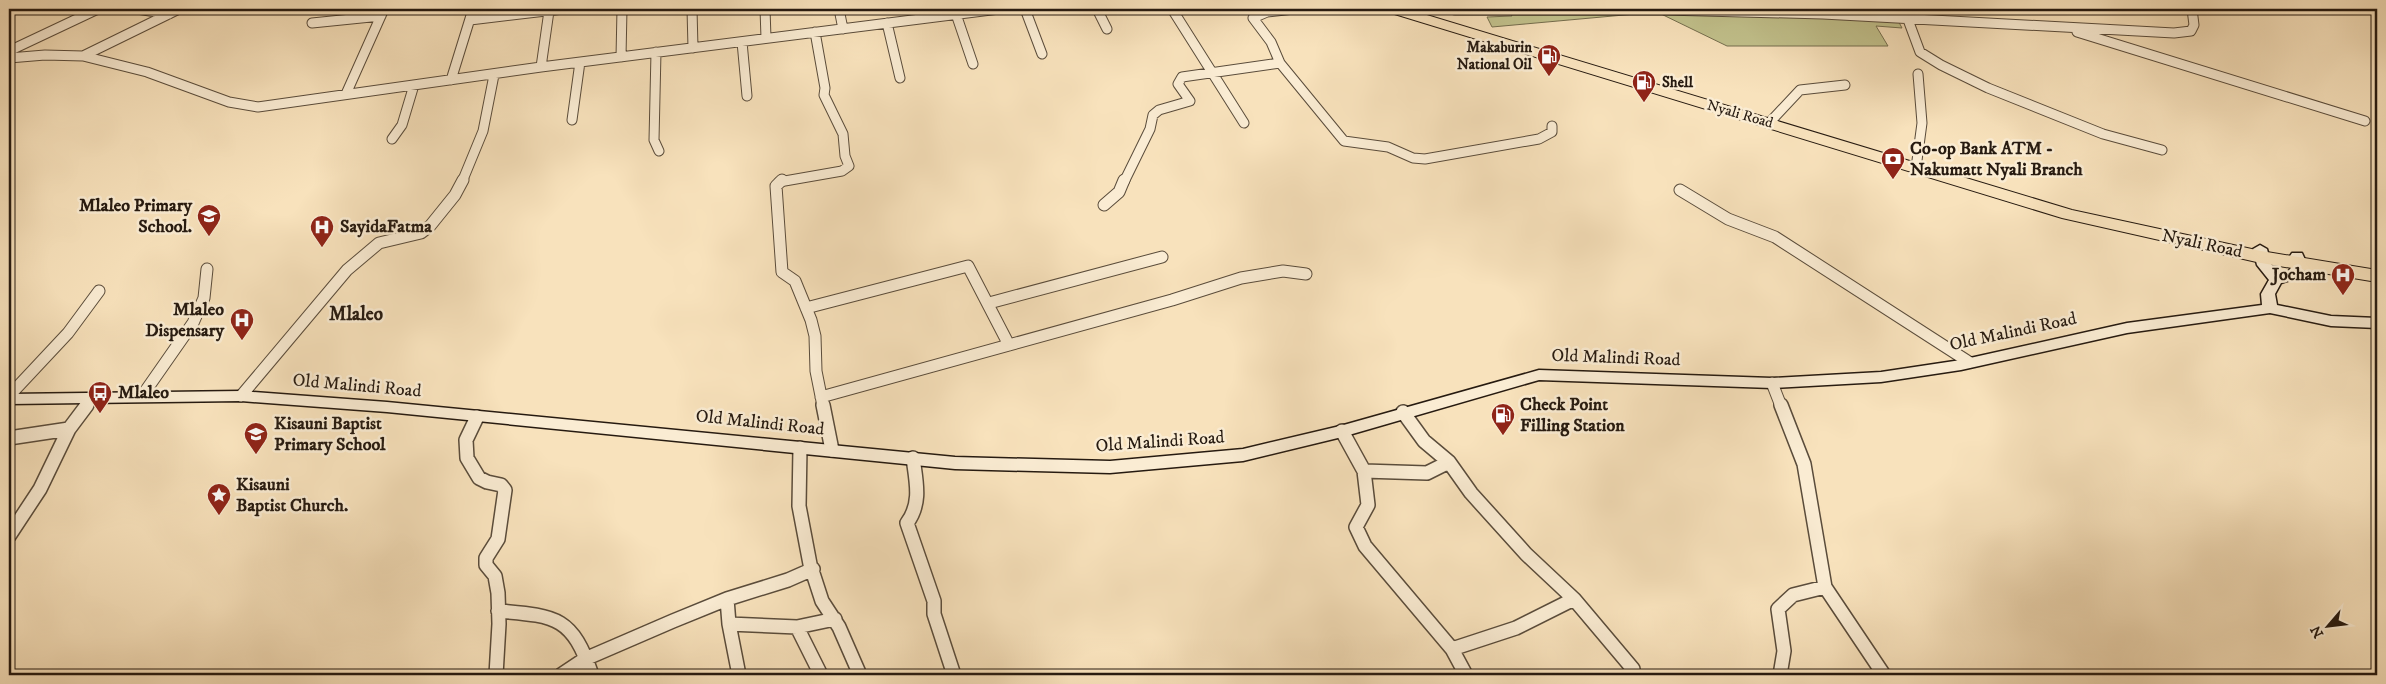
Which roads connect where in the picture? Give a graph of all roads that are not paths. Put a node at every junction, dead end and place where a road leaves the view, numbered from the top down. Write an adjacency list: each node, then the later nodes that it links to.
1 (98, 9): 37 (street)
2 (138, 9): 22 (street)
3 (179, 9): 22 (street)
4 (472, 9): 25 (street)
5 (563, 9): 20 (street)
6 (622, 9): 41 (street)
7 (692, 9): 36 (street)
8 (765, 9): 34 (street)
9 (839, 9): 30 (street)
10 (909, 9): 26 (street)
11 (999, 9): 18 (street)
12 (1025, 9): 39 (street)
13 (1097, 9): 32 (street)
14 (1172, 9): 47 (street)
15 (1294, 9): 44 (street)
16 (1393, 9): 29 (highway, Nyali Road)
17 (2192, 9): 31 (street)
18 (984, 10): 23 (street)
19 (1455, 10): 24 (street); 29 (street)
20 (549, 11): 25 (street); 46 (street)
21 (383, 12): 27 (street); 54 (street)
22 (169, 14): 40 (street)
23 (956, 14): 26 (street); 45 (street)
24 (1907, 17): 31 (street); 62 (street)
25 (470, 20): 51 (street)
26 (912, 20): 28 (street)
27 (312, 23)
28 (887, 23): 30 (street); 50 (street)
29 (1446, 24): 58 (highway, Nyali Road)
30 (843, 28): 33 (street)
31 (2066, 28): 57 (street)
32 (1107, 29)
33 (815, 32): 34 (street); 77 (street)
34 (766, 38): 35 (street)
35 (742, 42): 36 (street); 55 (street)
36 (693, 48): 38 (street)
37 (9, 50)
38 (656, 52): 41 (street); 63 (street)
39 (1042, 54)
40 (83, 56): 42 (street); 54 (street)
41 (621, 57): 43 (street)
42 (9, 58)
43 (580, 62): 46 (street); 56 (street)
44 (1280, 63): 47 (street); 60 (street)
45 (973, 64)
46 (541, 67): 49 (street)
47 (1212, 72): 59 (street); 66 (street)
48 (1918, 74): 64 (street)
49 (494, 75): 51 (street); 84 (street)
50 (900, 78)
51 (451, 80): 52 (street)
52 (414, 85): 54 (street); 61 (street)
53 (1845, 85): 58 (street)
54 (346, 94)
55 (746, 96)
56 (572, 120)
57 (2365, 120)
58 (1770, 122): 64 (highway, Nyali Road)
59 (1244, 123)
60 (1552, 126)
61 (392, 139)
62 (2162, 150)
63 (659, 151)
64 (1916, 168): 67 (highway, Nyali Road)
65 (1680, 190): 81 (street)
66 (1104, 205)
67 (2260, 253): 69 (highway, Nyali Road); 74 (main road)
68 (1162, 257): 76 (street)
69 (2298, 260): 71 (highway, Nyali Road); 73 (highway, Nyali Road); 74 (main road)
70 (207, 269): 83 (street)
71 (2377, 269)
72 (1306, 274): 80 (street)
73 (2377, 276)
74 (2276, 280): 78 (main road)
75 (99, 292): 86 (street)
76 (989, 303): 77 (street); 80 (street)
77 (806, 308): 85 (street)
78 (2270, 308): 79 (main road, Old Malindi Road); 81 (main road, Old Malindi Road)
79 (2377, 324)
80 (1009, 345): 85 (street)
81 (1969, 362): 82 (main road, Old Malindi Road)
82 (1772, 383): 88 (main road, Old Malindi Road); 100 (street)
83 (142, 396): 84 (main road, Old Malindi Road); 87 (main road, Old Malindi Road)
84 (241, 396): 89 (main road, Old Malindi Road)
85 (821, 397): 94 (street)
86 (9, 398): 87 (main road, Old Malindi Road)
87 (92, 398): 90 (street)
88 (1402, 412): 91 (main road, Old Malindi Road); 96 (street)
89 (477, 418): 93 (main road, Old Malindi Road); 103 (street)
90 (68, 429): 92 (street); 98 (street)
91 (1342, 432): 95 (main road, Old Malindi Road); 97 (street)
92 (9, 438)
93 (800, 448): 94 (main road, Old Malindi Road); 99 (street)
94 (832, 450): 95 (main road, Old Malindi Road)
95 (913, 458): 116 (street)
96 (1449, 462): 97 (street); 102 (street)
97 (1364, 471): 107 (street)
98 (9, 536)
99 (813, 569): 101 (street); 104 (street)
100 (1825, 587): 118 (street); 119 (street)
101 (726, 599): 105 (street); 108 (street)
102 (1574, 599): 107 (street); 109 (street)
103 (498, 611): 108 (street); 110 (street)
104 (835, 618): 106 (street); 115 (street)
105 (729, 624): 106 (street); 113 (street)
106 (797, 627): 114 (street)
107 (1452, 649): 117 (street)
108 (585, 659): 111 (street); 112 (street)
109 (1633, 669)
110 (496, 675)
111 (561, 675)
112 (592, 675)
113 (738, 675)
114 (821, 675)
115 (860, 675)
116 (954, 675)
117 (1466, 675)
118 (1780, 675)
119 (1884, 675)

